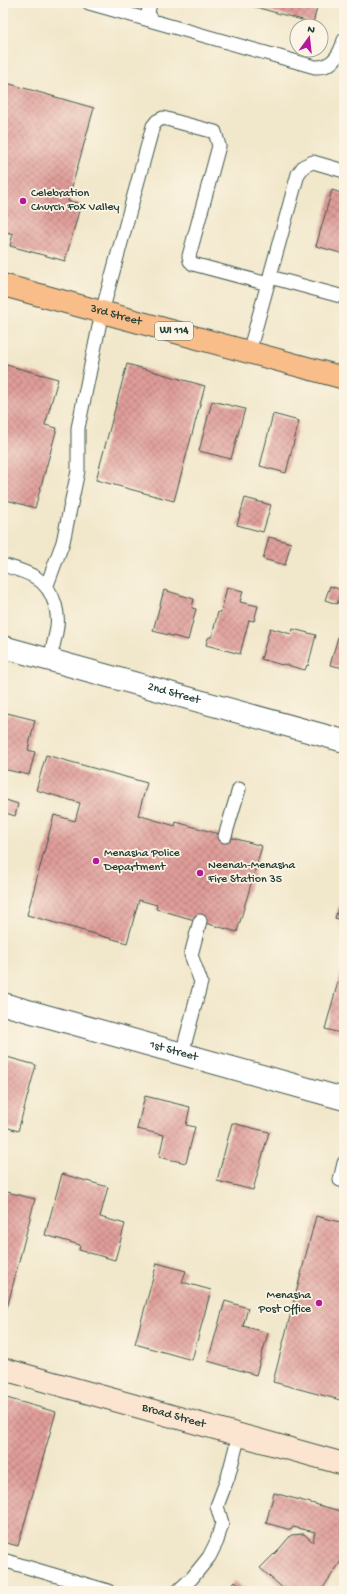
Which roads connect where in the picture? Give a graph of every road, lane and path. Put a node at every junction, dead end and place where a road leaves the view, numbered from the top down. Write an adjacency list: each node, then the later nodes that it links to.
1 (89, 3): 3 (lane)
2 (150, 3): 3 (lane)
3 (152, 20): 4 (lane)
4 (344, 40)
5 (344, 171): 6 (lane)
6 (269, 281): 8 (lane); 9 (lane); 10 (lane)
7 (3, 285): 9 (main road, 3rd Street / WI 114)
8 (344, 297)
9 (102, 312): 10 (main road, 3rd Street / WI 114); 13 (lane)
10 (249, 352): 11 (main road, 3rd Street / WI 114)
11 (344, 378)
12 (3, 565): 13 (lane)
13 (47, 585): 15 (lane)
14 (3, 646): 15 (street, 2nd Street)
15 (50, 660): 16 (street, 2nd Street)
16 (344, 741)
17 (238, 789): 18 (lane)
18 (226, 836)
19 (200, 921): 21 (lane)
20 (3, 1004): 21 (street, 1st Street)
21 (182, 1054): 22 (street, 1st Street)
22 (344, 1099)
23 (344, 1163): 24 (lane)
24 (344, 1181)
25 (3, 1369): 26 (street, Broad Street)
26 (239, 1434): 27 (street, Broad Street); 30 (lane)
27 (344, 1464)
28 (3, 1560): 29 (lane)
29 (108, 1591)
30 (178, 1591)

